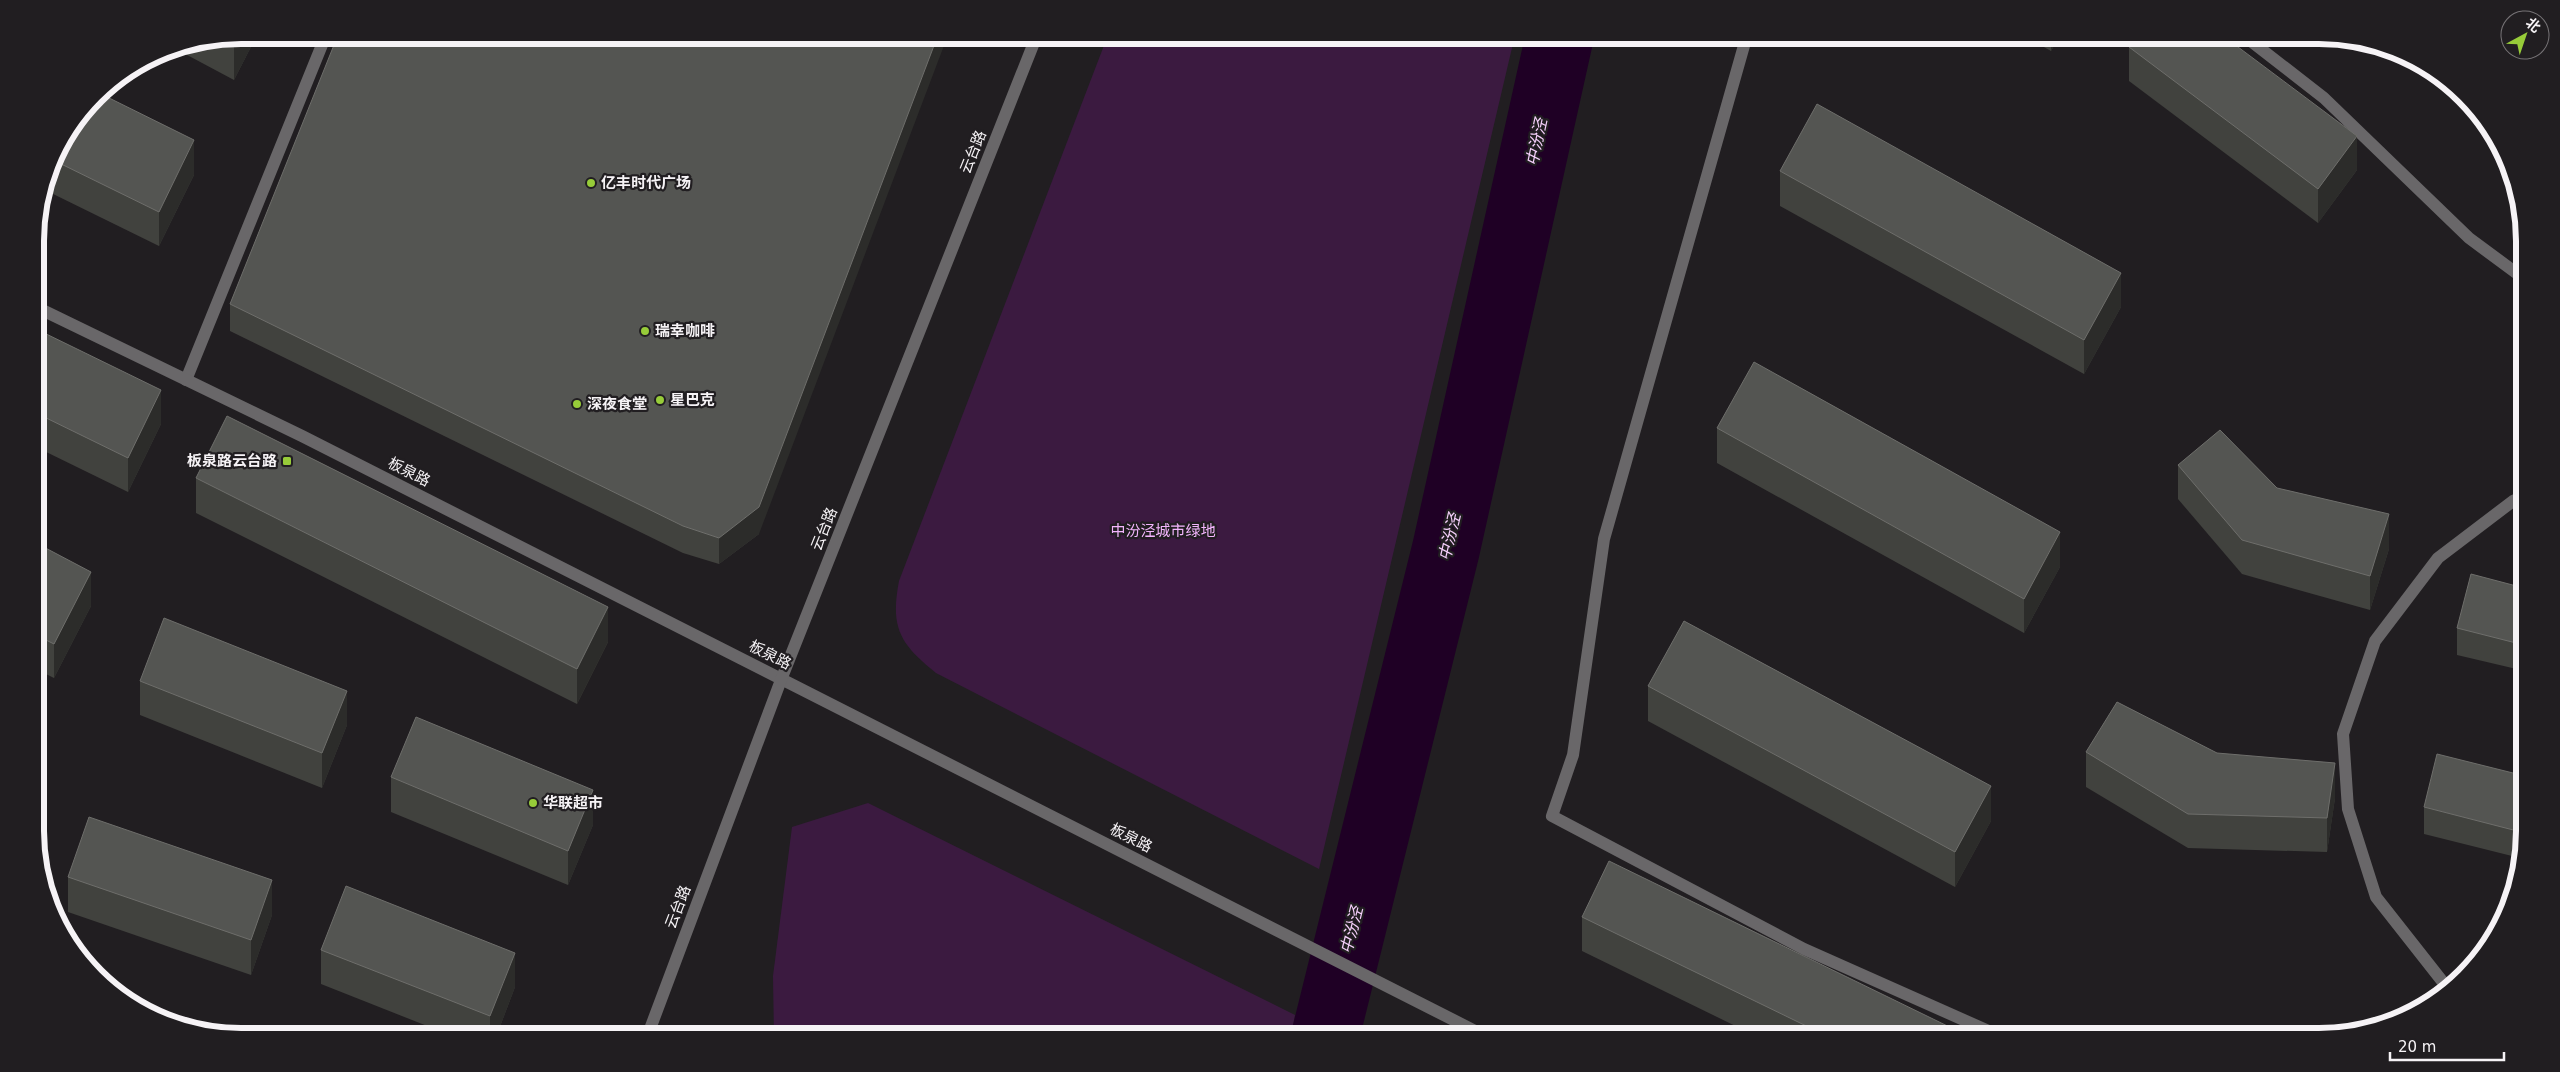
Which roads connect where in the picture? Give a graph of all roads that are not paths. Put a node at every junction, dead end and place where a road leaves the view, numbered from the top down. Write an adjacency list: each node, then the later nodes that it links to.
1 (322, 44): 7 (street)
2 (1033, 44): 9 (street, 云台路)
3 (1744, 44): 13 (street)
4 (2255, 44): 5 (street)
5 (2516, 272)
6 (44, 311): 7 (street, 板泉路)
7 (186, 380): 9 (street, 板泉路)
8 (2516, 499): 10 (street)
9 (781, 680): 11 (street, 云台路); 12 (street, 板泉路)
10 (2444, 983)
11 (650, 1028)
12 (1469, 1028)
13 (1982, 1028)

